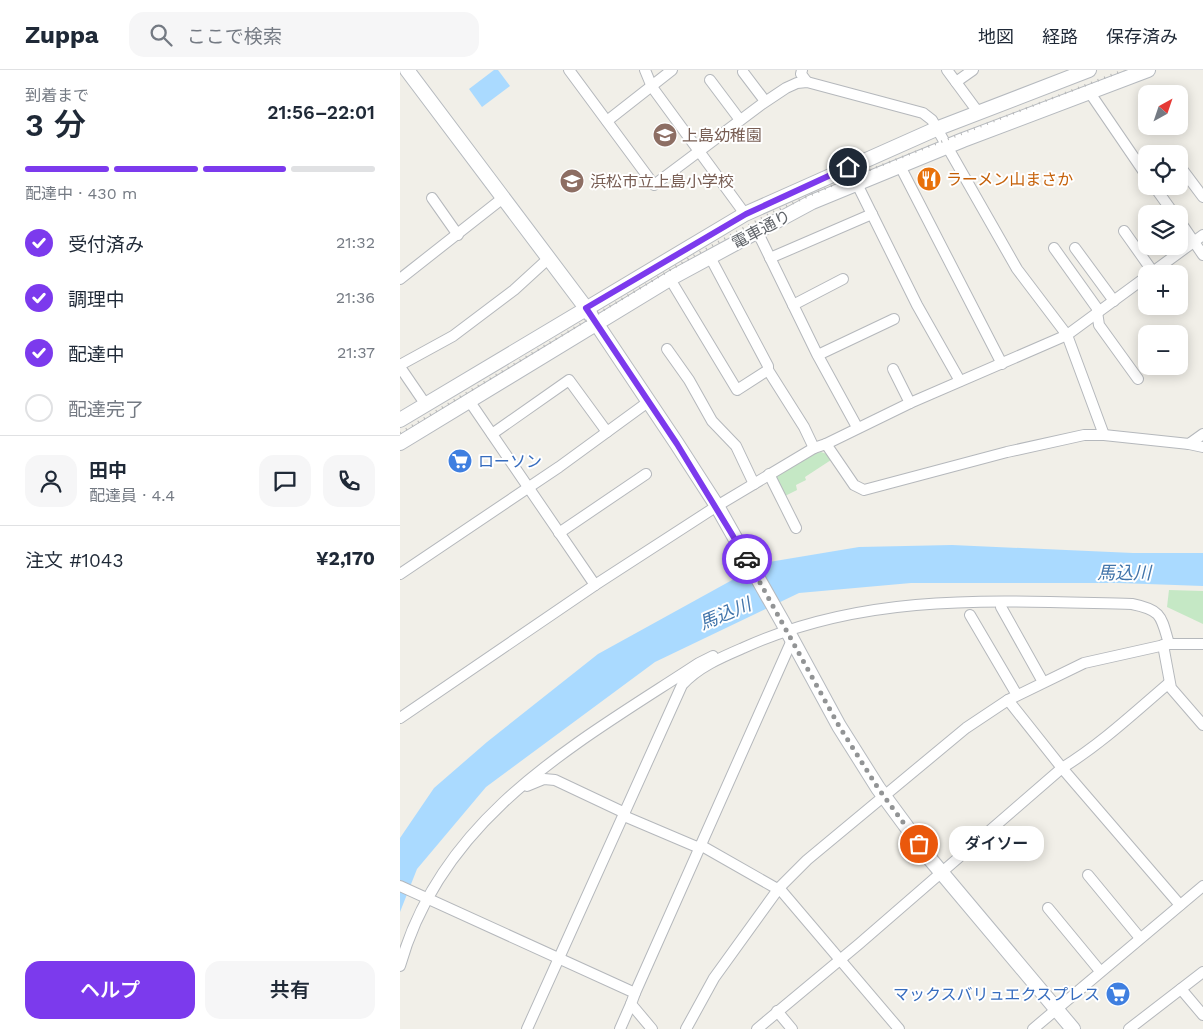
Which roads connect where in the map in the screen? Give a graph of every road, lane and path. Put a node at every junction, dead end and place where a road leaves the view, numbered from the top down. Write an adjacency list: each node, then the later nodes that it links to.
1 (407, 70): 11 (street); 29 (street)
2 (569, 70): 20 (street)
3 (645, 70): 15 (street)
4 (672, 70): 15 (street)
5 (802, 70): 13 (street)
6 (947, 70): 14 (street)
7 (973, 70): 14 (street)
8 (1089, 70): 18 (street, 電車通り)
9 (1148, 70): 16 (street, 電車通り)
10 (743, 72): 17 (street)
11 (400, 75)
12 (710, 80): 19 (street)
13 (807, 82): 17 (street); 21 (street)
14 (956, 82): 18 (street)
15 (652, 87): 20 (street); 23 (street)
16 (1090, 93): 22 (street, 電車通り); 24 (street)
17 (765, 101): 19 (street)
18 (978, 112): 21 (street, 電車通り)
19 (740, 120): 23 (street)
20 (607, 121): 23 (street)
21 (936, 129): 22 (street); 31 (street, 電車通り)
22 (946, 147): 25 (street, 電車通り); 57 (street)
23 (700, 152): 31 (street)
24 (1138, 163)
25 (900, 166): 27 (street, 電車通り); 60 (street)
26 (1188, 177): 30 (street)
27 (857, 184): 32 (street); 33 (street, 電車通り)
28 (432, 198): 36 (street)
29 (503, 198): 36 (street); 43 (street)
30 (1203, 198)
31 (746, 214): 53 (street, 電車通り)
32 (872, 214): 44 (street); 65 (street)
33 (756, 231): 42 (street, 電車通り); 44 (street)
34 (1124, 231): 45 (street)
35 (1188, 233): 38 (street)
36 (458, 235): 48 (street)
37 (1203, 235): 38 (street)
38 (1194, 241): 41 (street); 46 (street)
39 (1054, 248): 54 (street)
40 (1075, 248): 51 (street)
41 (1203, 254)
42 (710, 257): 47 (street, 電車通り); 63 (street)
43 (549, 258): 53 (street); 61 (street)
44 (770, 258): 52 (street)
45 (1145, 265)
46 (1162, 265)
47 (670, 278): 56 (street, 電車通り); 63 (street)
48 (400, 279)
49 (843, 280): 52 (street)
50 (1138, 283): 51 (street)
51 (1114, 301): 54 (street)
52 (793, 305): 59 (street)
53 (586, 308): 56 (street); 69 (street, 電車通り)
54 (1098, 312): 57 (street); 64 (street)
55 (894, 319): 59 (street)
56 (596, 323): 66 (street, 電車通り); 67 (street)
57 (1067, 335): 60 (street); 74 (street)
58 (667, 348): 83 (street)
59 (818, 356): 71 (street)
60 (1002, 364): 65 (street)
61 (400, 366): 69 (street)
62 (893, 369): 68 (street)
63 (768, 370): 80 (street)
64 (1138, 380)
65 (960, 381): 68 (street)
66 (470, 402): 73 (street); 76 (street, 電車通り)
67 (648, 402): 72 (street); 85 (street)
68 (910, 402): 71 (street)
69 (426, 405): 70 (street, 電車通り)
70 (400, 420)
71 (857, 427): 77 (street)
72 (607, 432): 73 (street); 84 (street)
73 (492, 434): 84 (street)
74 (1104, 434): 77 (street); 78 (street)
75 (1203, 434): 78 (street)
76 (400, 443)
77 (826, 444): 80 (street)
78 (1189, 444): 79 (street)
79 (1203, 447)
80 (814, 448): 82 (street)
81 (646, 474): 87 (street)
82 (769, 474): 83 (street); 86 (street)
83 (754, 484): 85 (street)
84 (528, 487): 87 (street); 88 (street)
85 (716, 506): 89 (street); 92 (street)
86 (796, 528)
87 (559, 533): 89 (street)
88 (400, 574)
89 (595, 585): 99 (street)
90 (1001, 607): 96 (street)
91 (970, 615): 98 (street)
92 (787, 630): 94 (street); 95 (street); 103 (street); 105 (street)
93 (1203, 644): 94 (street)
94 (1166, 645): 96 (street); 97 (street)
95 (747, 646): 102 (street); 104 (street)
96 (1043, 682): 98 (street)
97 (1169, 683): 100 (street); 101 (street)
98 (1013, 697): 101 (street); 103 (street)
99 (400, 718)
100 (1203, 725)
101 (1062, 768): 106 (street); 112 (street)
102 (518, 787): 104 (street); 111 (street)
103 (884, 796): 106 (street); 110 (street)
104 (624, 814): 105 (street); 115 (street)
105 (702, 846): 110 (street); 121 (street)
106 (941, 871): 116 (street); 123 (street)
107 (1088, 875): 114 (street)
108 (400, 886): 111 (street)
109 (1203, 886): 112 (street)
110 (778, 889): 116 (street); 129 (street)
111 (425, 898): 115 (street); 117 (street)
112 (1180, 905): 114 (street)
113 (1048, 908): 118 (street)
114 (1140, 938): 118 (street)
115 (558, 959): 121 (street); 126 (street)
116 (839, 960): 124 (street); 132 (street)
117 (400, 966)
118 (1100, 971): 123 (street)
119 (1203, 972): 120 (street)
120 (1181, 989): 125 (street); 135 (street)
121 (636, 993): 122 (street)
122 (630, 1004): 127 (street); 128 (street)
123 (1056, 1009): 133 (street); 134 (street)
124 (777, 1012): 130 (street); 131 (street)
125 (1203, 1015)
126 (527, 1029)
127 (620, 1029)
128 (652, 1029)
129 (686, 1029)
130 (757, 1029)
131 (792, 1029)
132 (899, 1029)
133 (1033, 1029)
134 (1073, 1029)
135 (1130, 1029)

